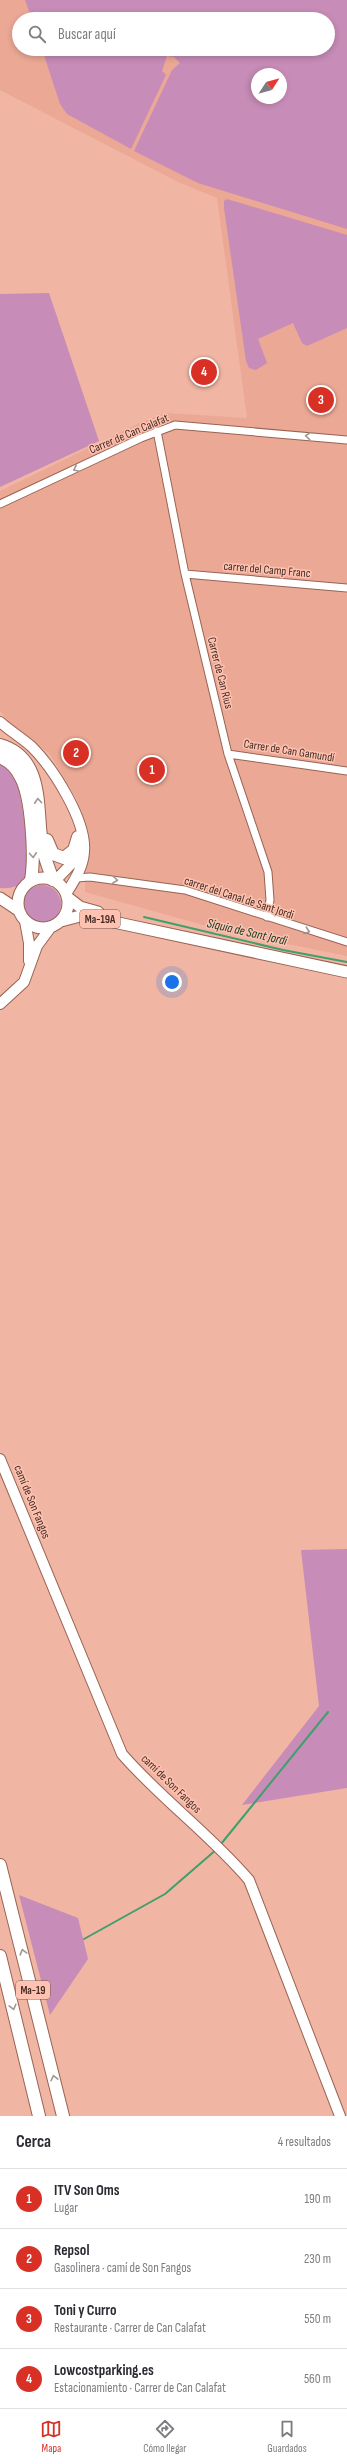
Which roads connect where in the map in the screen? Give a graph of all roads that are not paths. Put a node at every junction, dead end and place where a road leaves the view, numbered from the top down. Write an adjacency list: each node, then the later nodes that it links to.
1 (156, 431): 2 (street, Carrer de Can Calafat, one-way to 1); 3 (street, Carrer de Can Calafat, one-way to 3); 4 (street, Carrer de Can Rius)
2 (347, 440)
3 (0, 504)
4 (185, 574): 5 (street, carrer del Camp Franc); 8 (street, Carrer de Can Rius)
5 (347, 588)
6 (0, 722): 11 (street)
7 (0, 745): 12 (highway, one-way to 7)
8 (228, 754): 10 (street, Carrer de Can Gamundí); 22 (street, Carrer de Can Rius)
9 (0, 757): 15 (highway, one-way to 15)
10 (347, 771)
11 (71, 807): 13 (street); 14 (street)
12 (39, 818): 13 (highway); 16 (highway)
13 (78, 837): 16 (street)
14 (76, 878): 19 (street); 22 (street, carrer del Canal de Sant Jordi, one-way to 22)
15 (31, 880): 16 (main road); 17 (main road)
16 (54, 881): 19 (main road)
17 (21, 889): 18 (main road); 21 (main road)
18 (0, 892)
19 (67, 896): 24 (main road); 25 (main road, Ma-19A)
20 (0, 898): 21 (main road)
21 (18, 910): 23 (main road)
22 (267, 917): 27 (street, carrer del Canal de Sant Jordi, one-way to 27)
23 (24, 921): 26 (main road); 28 (street)
24 (61, 921): 25 (main road, Ma-19A); 26 (main road)
25 (138, 926): 29 (main road, Ma-19A)
26 (51, 927): 28 (street)
27 (347, 942)
28 (29, 971): 30 (street)
29 (347, 972)
30 (0, 1004)
31 (0, 1459): 36 (street, camí de Son Fangos)
32 (0, 1865): 35 (highway, Ma-19, one-way to 32)
33 (0, 1956): 34 (highway, Ma-19, one-way to 34)
34 (39, 2116)
35 (63, 2116)
36 (340, 2116)

